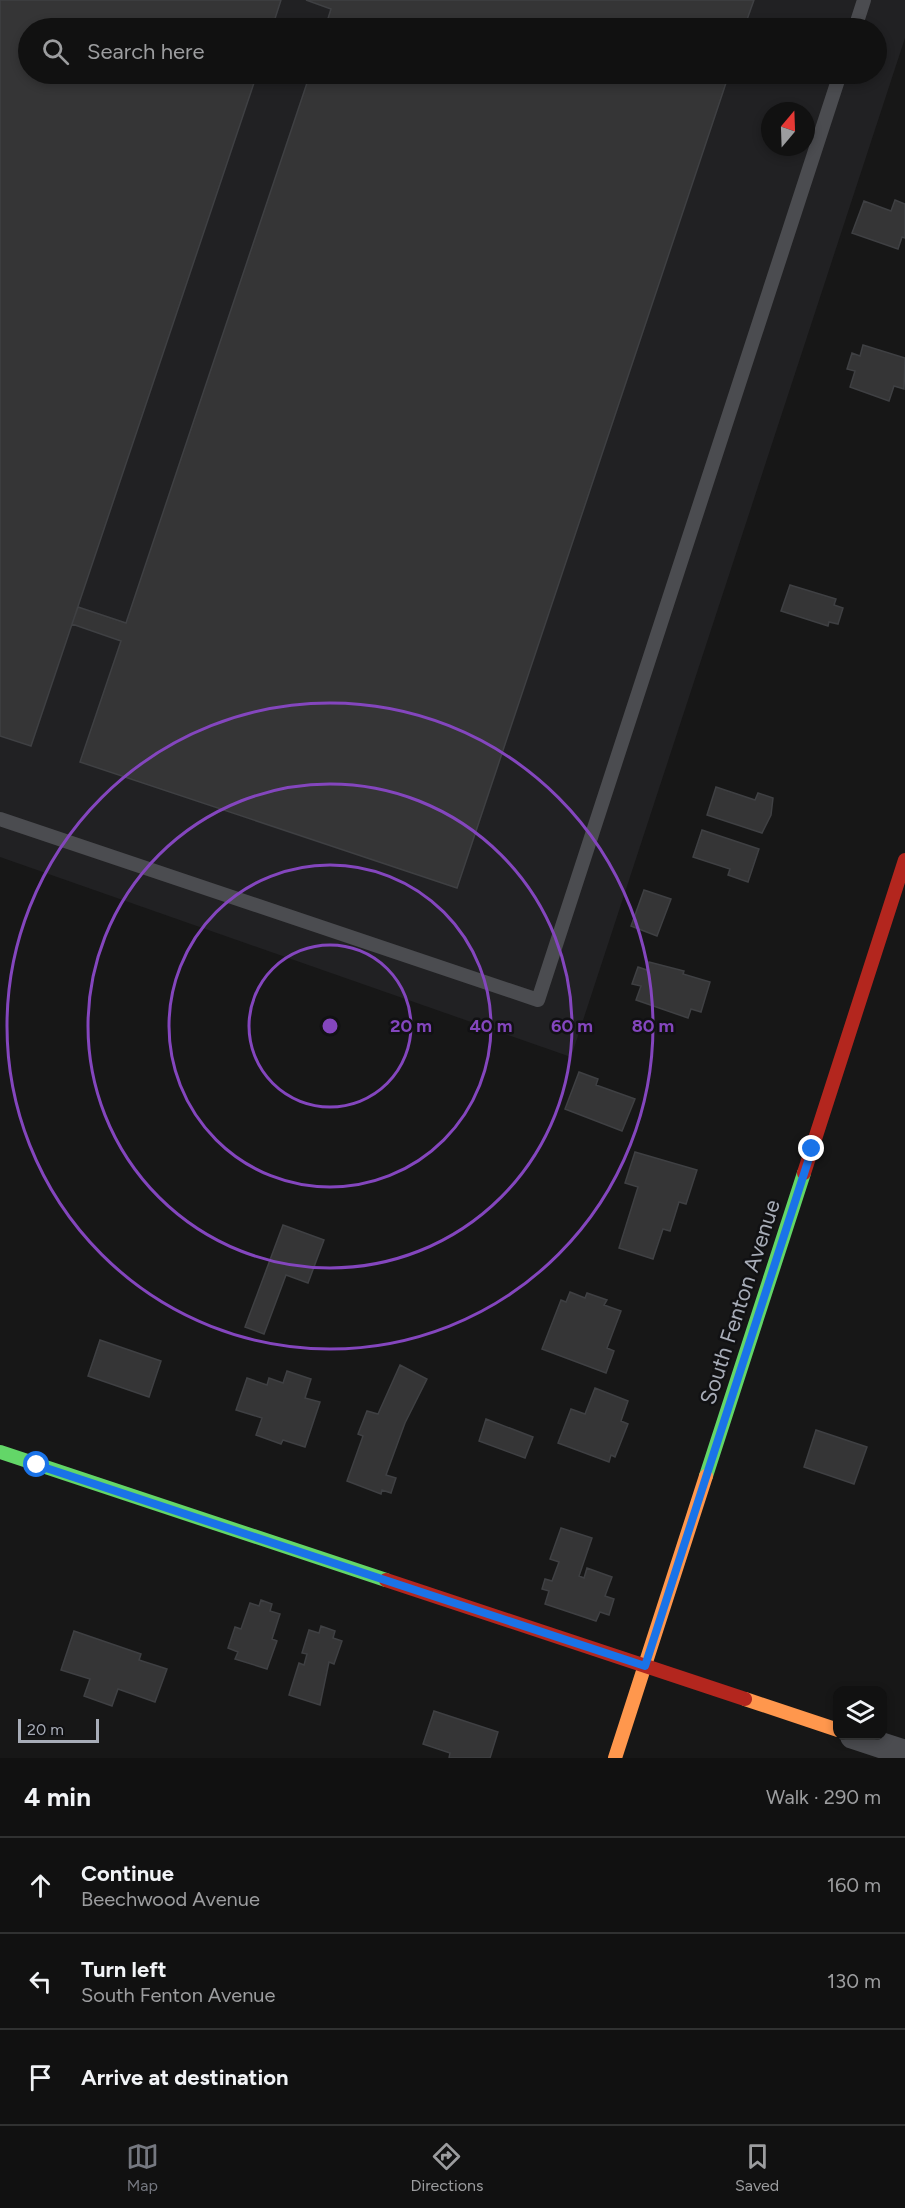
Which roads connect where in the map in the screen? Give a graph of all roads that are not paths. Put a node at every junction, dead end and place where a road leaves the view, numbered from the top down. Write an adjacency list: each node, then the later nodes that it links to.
1 (864, 0): 2 (lane)
2 (858, 18)
3 (837, 84): 4 (lane)
4 (0, 819)
5 (905, 860): 7 (street, South Fenton Avenue)
6 (0, 1452): 7 (street)
7 (645, 1666): 8 (street); 11 (street, South Fenton Avenue)
8 (833, 1729)
9 (866, 1740): 10 (street)
10 (905, 1753)
11 (615, 1758)

